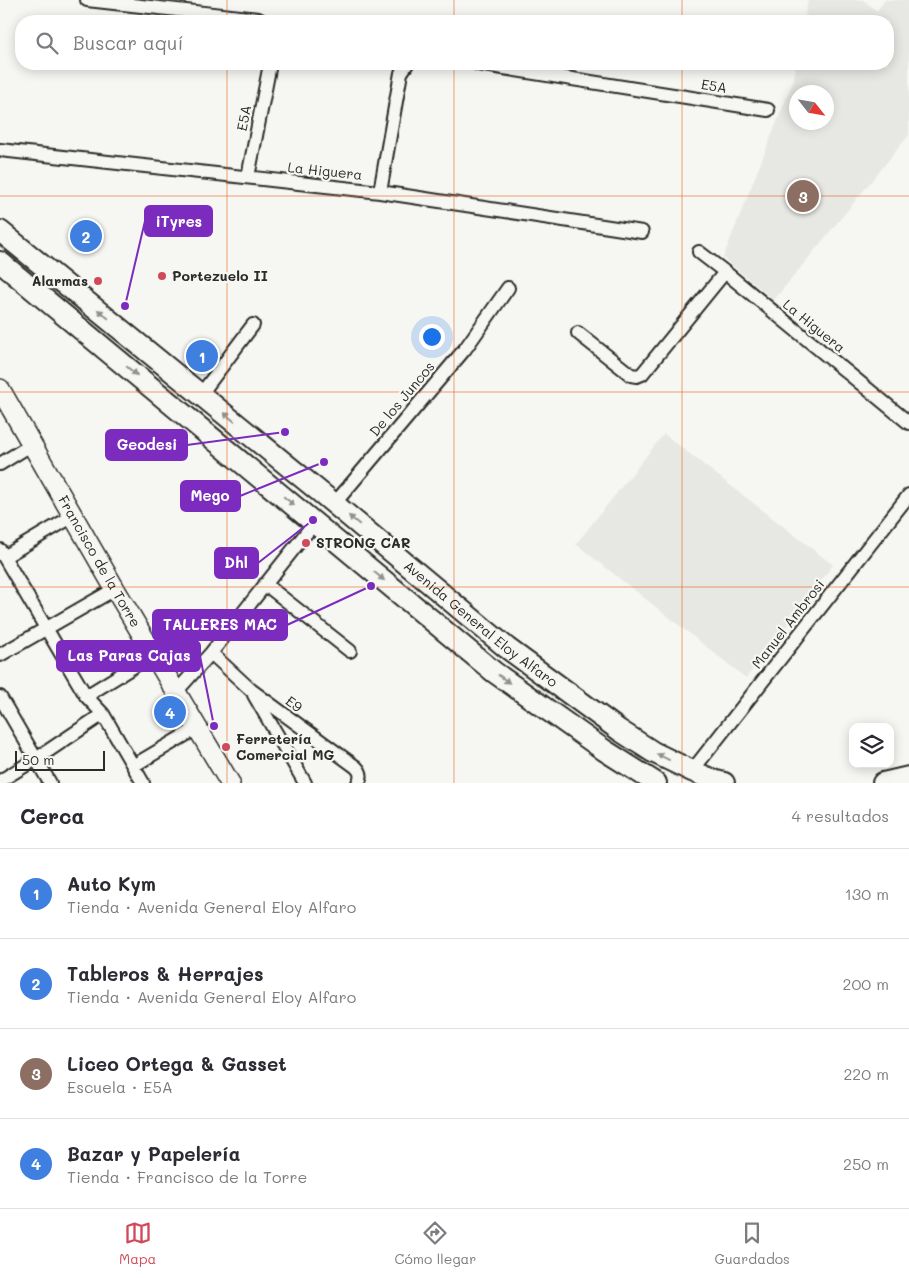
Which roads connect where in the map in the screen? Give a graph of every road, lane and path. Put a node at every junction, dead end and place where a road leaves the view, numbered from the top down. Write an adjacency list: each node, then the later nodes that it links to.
1 (87, 0): 2 (street)
2 (222, 15)
3 (269, 70): 8 (street, E5A)
4 (403, 70): 9 (street)
5 (516, 70): 6 (street, E5A)
6 (768, 110)
7 (1, 151): 8 (street, La Higuera)
8 (248, 177): 9 (street, La Higuera)
9 (380, 192): 11 (street, La Higuera)
10 (0, 231): 19 (main road, Avenida General Eloy Alfaro, one-way to 10)
11 (642, 232)
12 (699, 252): 14 (street, La Higuera)
13 (0, 262): 26 (main road, Avenida General Eloy Alfaro, one-way to 26)
14 (725, 272): 17 (street); 20 (street, La Higuera)
15 (508, 288): 24 (street, De los Juncos)
16 (253, 325): 19 (street)
17 (578, 332)
18 (0, 389): 21 (street, Francisco de la Torre)
19 (201, 394): 24 (main road, Avenida General Eloy Alfaro, one-way to 19)
20 (909, 423)
21 (31, 445): 22 (street); 25 (street, Francisco de la Torre)
22 (0, 464)
23 (909, 496): 43 (street, Manuel Ambrosi)
24 (335, 504): 43 (main road, Avenida General Eloy Alfaro, one-way to 24)
25 (73, 516): 27 (street); 29 (street, Francisco de la Torre)
26 (315, 522): 28 (street); 51 (main road, Avenida General Eloy Alfaro, one-way to 51)
27 (2, 554): 30 (street)
28 (265, 584): 31 (street); 33 (street)
29 (115, 589): 30 (street); 32 (street, Francisco de la Torre)
30 (46, 629): 34 (street); 37 (street)
31 (350, 651)
32 (154, 654): 36 (street, Francisco de la Torre); 37 (street)
33 (211, 654): 35 (street, E9); 36 (street)
34 (0, 655)
35 (251, 690): 45 (street, E9); 50 (street)
36 (176, 692): 40 (street, Francisco de la Torre)
37 (86, 696): 39 (street)
38 (0, 697): 41 (street)
39 (103, 714): 41 (street); 42 (street)
40 (197, 728): 42 (street); 49 (street, Francisco de la Torre)
41 (36, 759): 46 (street); 47 (street)
42 (132, 766): 48 (street)
43 (692, 771): 52 (main road, Avenida General Eloy Alfaro)
44 (909, 777): 53 (main road)
45 (360, 779)
46 (0, 781)
47 (50, 783)
48 (143, 783)
49 (230, 783)
50 (304, 783)
51 (656, 783)
52 (724, 783)
53 (883, 783)

